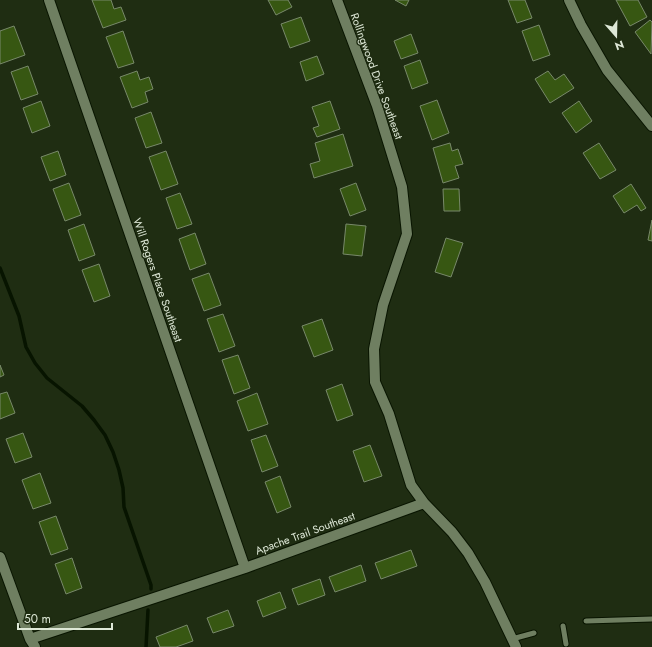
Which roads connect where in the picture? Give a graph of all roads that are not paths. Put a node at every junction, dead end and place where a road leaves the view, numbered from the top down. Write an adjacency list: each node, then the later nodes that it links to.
1 (48, 0): 7 (street, Will Rogers Place Southeast)
2 (337, 0): 5 (street, Rollingwood Drive Southeast)
3 (569, 0): 4 (street)
4 (652, 126)
5 (424, 503): 7 (street, Apache Trail Southeast); 13 (street)
6 (0, 557): 12 (street)
7 (245, 568): 12 (street, Apache Trail Southeast)
8 (652, 619): 9 (lane)
9 (586, 621)
10 (563, 626): 14 (lane)
11 (534, 633): 13 (lane)
12 (32, 643)
13 (514, 643)
14 (566, 644)

